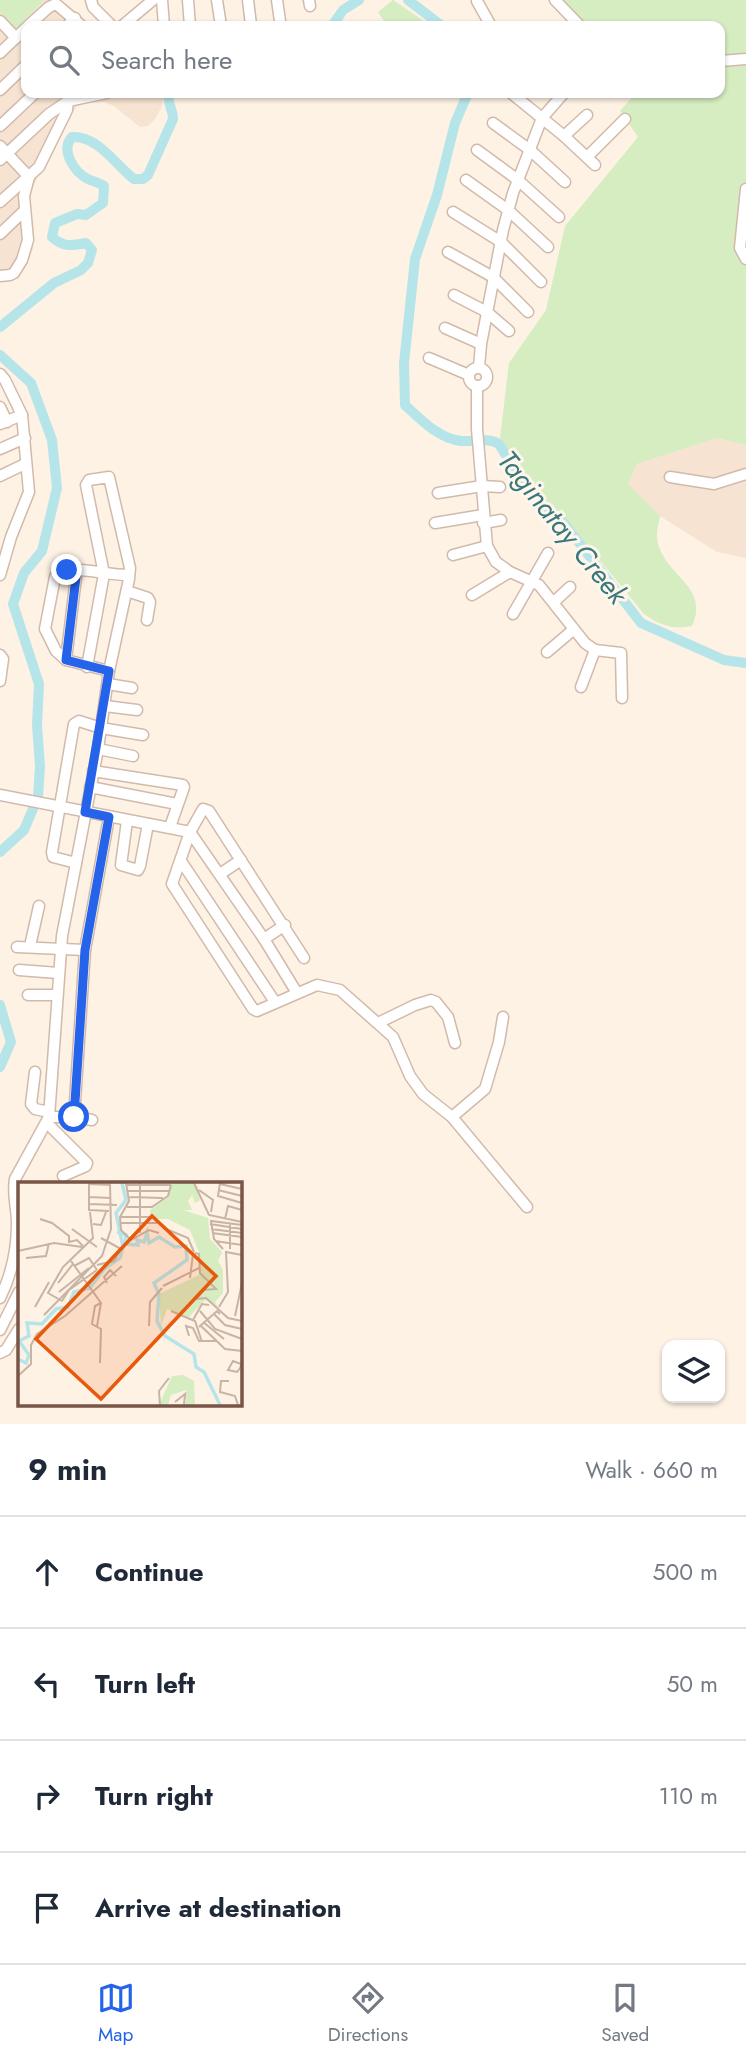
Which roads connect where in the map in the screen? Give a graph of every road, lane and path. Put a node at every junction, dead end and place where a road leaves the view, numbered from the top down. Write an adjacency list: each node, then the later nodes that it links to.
1 (90, 0): 13 (street)
2 (153, 0): 14 (street)
3 (162, 0): 15 (street)
4 (188, 0): 16 (street)
5 (218, 0): 17 (street)
6 (248, 0): 18 (street)
7 (277, 0): 19 (street)
8 (477, 0): 20 (street)
9 (555, 0): 21 (street)
10 (0, 21): 23 (street)
11 (33, 21): 12 (street)
12 (72, 21)
13 (107, 21)
14 (128, 21)
15 (161, 21)
16 (190, 21)
17 (220, 21)
18 (251, 21)
19 (280, 21)
20 (488, 21)
21 (575, 21)
22 (21, 33): 23 (street)
23 (16, 38): 24 (street)
24 (0, 53)
25 (746, 59): 26 (street)
26 (725, 61)
27 (21, 70): 28 (street)
28 (0, 90)
29 (30, 98): 39 (street)
30 (83, 98): 33 (street)
31 (517, 98): 36 (street)
32 (560, 98): 36 (street)
33 (68, 101): 34 (street); 40 (street)
34 (49, 114): 40 (street); 44 (street)
35 (587, 115): 41 (street)
36 (542, 118): 41 (street); 43 (street)
37 (625, 119): 45 (street)
38 (494, 123): 43 (street)
39 (0, 126)
40 (58, 126): 47 (street)
41 (564, 136): 45 (street)
42 (477, 150): 49 (street)
43 (530, 150): 49 (street); 50 (street)
44 (2, 153): 47 (street)
45 (587, 157): 46 (street)
46 (595, 165)
47 (29, 177): 52 (street); 53 (street)
48 (466, 180): 54 (street)
49 (519, 180): 54 (street); 56 (street)
50 (565, 182)
51 (746, 189): 61 (street)
52 (0, 202)
53 (24, 211): 57 (street); 62 (street)
54 (508, 211): 58 (street); 59 (street)
55 (453, 212): 58 (street)
56 (559, 217)
57 (0, 234)
58 (501, 242): 63 (street); 64 (street)
59 (548, 247)
60 (448, 253): 63 (street)
61 (746, 259)
62 (0, 276)
63 (493, 277): 66 (street); 67 (street)
64 (541, 282)
65 (454, 295): 66 (street)
66 (487, 312): 69 (street); 70 (street)
67 (528, 312)
68 (445, 328): 70 (street)
69 (509, 331)
70 (481, 344): 72 (street)
71 (429, 358): 74 (street)
72 (479, 367): 74 (street); 75 (street)
73 (0, 374): 77 (street)
74 (469, 375): 75 (street)
75 (477, 386): 85 (street)
76 (0, 407): 78 (street)
77 (22, 415): 78 (street); 79 (street)
78 (3, 423)
79 (24, 438): 80 (street); 81 (street)
80 (0, 449)
81 (25, 464): 83 (street); 96 (street)
82 (746, 474): 84 (street)
83 (0, 477)
84 (670, 477)
85 (482, 486): 86 (street); 87 (street); 88 (street)
86 (500, 487)
87 (438, 493)
88 (483, 519): 89 (street); 90 (street); 91 (street)
89 (501, 520)
90 (435, 523)
91 (487, 546): 93 (street); 95 (street)
92 (548, 553): 99 (street)
93 (453, 555)
94 (77, 569): 97 (street); 110 (street); 110 (street)
95 (510, 572): 99 (street); 102 (street)
96 (0, 575)
97 (104, 575): 98 (street); 98 (street); 111 (street)
98 (129, 575): 101 (street)
99 (533, 581): 103 (street); 104 (street)
100 (570, 587): 103 (street)
101 (127, 591): 105 (street); 112 (street)
102 (472, 595)
103 (554, 601): 106 (street)
104 (513, 614)
105 (146, 620)
106 (573, 630): 107 (street); 108 (street)
107 (595, 650): 115 (street); 117 (street)
108 (547, 652)
109 (0, 655): 113 (street)
110 (66, 660): 111 (street)
111 (88, 667): 112 (street)
112 (109, 671): 114 (street)
113 (0, 681)
114 (108, 684): 116 (street); 118 (street)
115 (581, 687)
116 (132, 688)
117 (622, 698)
118 (105, 706): 119 (street); 120 (street)
119 (137, 710)
120 (101, 729): 121 (street); 122 (street); 128 (street)
121 (143, 735)
122 (98, 749): 123 (street); 124 (street)
123 (133, 755)
124 (93, 771): 125 (street); 127 (street)
125 (90, 787): 127 (street); 129 (street)
126 (0, 795): 128 (street)
127 (177, 804): 133 (street)
128 (56, 807): 129 (street); 137 (street)
129 (85, 812): 130 (street); 137 (street)
130 (109, 817): 131 (street); 145 (street)
131 (127, 821): 132 (street); 132 (street)
132 (148, 824): 133 (street)
133 (170, 827): 134 (street)
134 (190, 832): 135 (street); 136 (street); 138 (street)
135 (241, 860): 138 (street); 140 (street)
136 (181, 861): 152 (street); 152 (street)
137 (76, 863): 144 (street)
138 (220, 874): 141 (street)
139 (39, 906): 142 (street)
140 (285, 925): 141 (street); 146 (street)
141 (264, 939): 149 (street)
142 (30, 946): 143 (street); 144 (street)
143 (17, 947)
144 (60, 949): 145 (street); 148 (street)
145 (85, 950): 158 (street)
146 (304, 958)
147 (19, 970): 148 (street)
148 (58, 973): 151 (street)
149 (297, 993): 152 (street); 154 (street)
150 (28, 995): 151 (street)
151 (56, 995): 157 (street)
152 (275, 1002)
153 (503, 1017): 159 (street)
154 (378, 1023): 155 (street); 159 (street)
155 (455, 1043)
156 (35, 1072): 157 (street)
157 (48, 1117): 158 (street); 161 (street); 163 (street)
158 (74, 1117): 160 (street)
159 (452, 1117): 162 (street)
160 (92, 1120)
161 (63, 1176)
162 (527, 1207)
163 (18, 1213): 164 (street)
164 (18, 1232): 166 (street)
165 (18, 1294): 167 (street)
166 (0, 1297)
167 (0, 1330)
168 (18, 1331): 169 (street)
169 (0, 1353)

